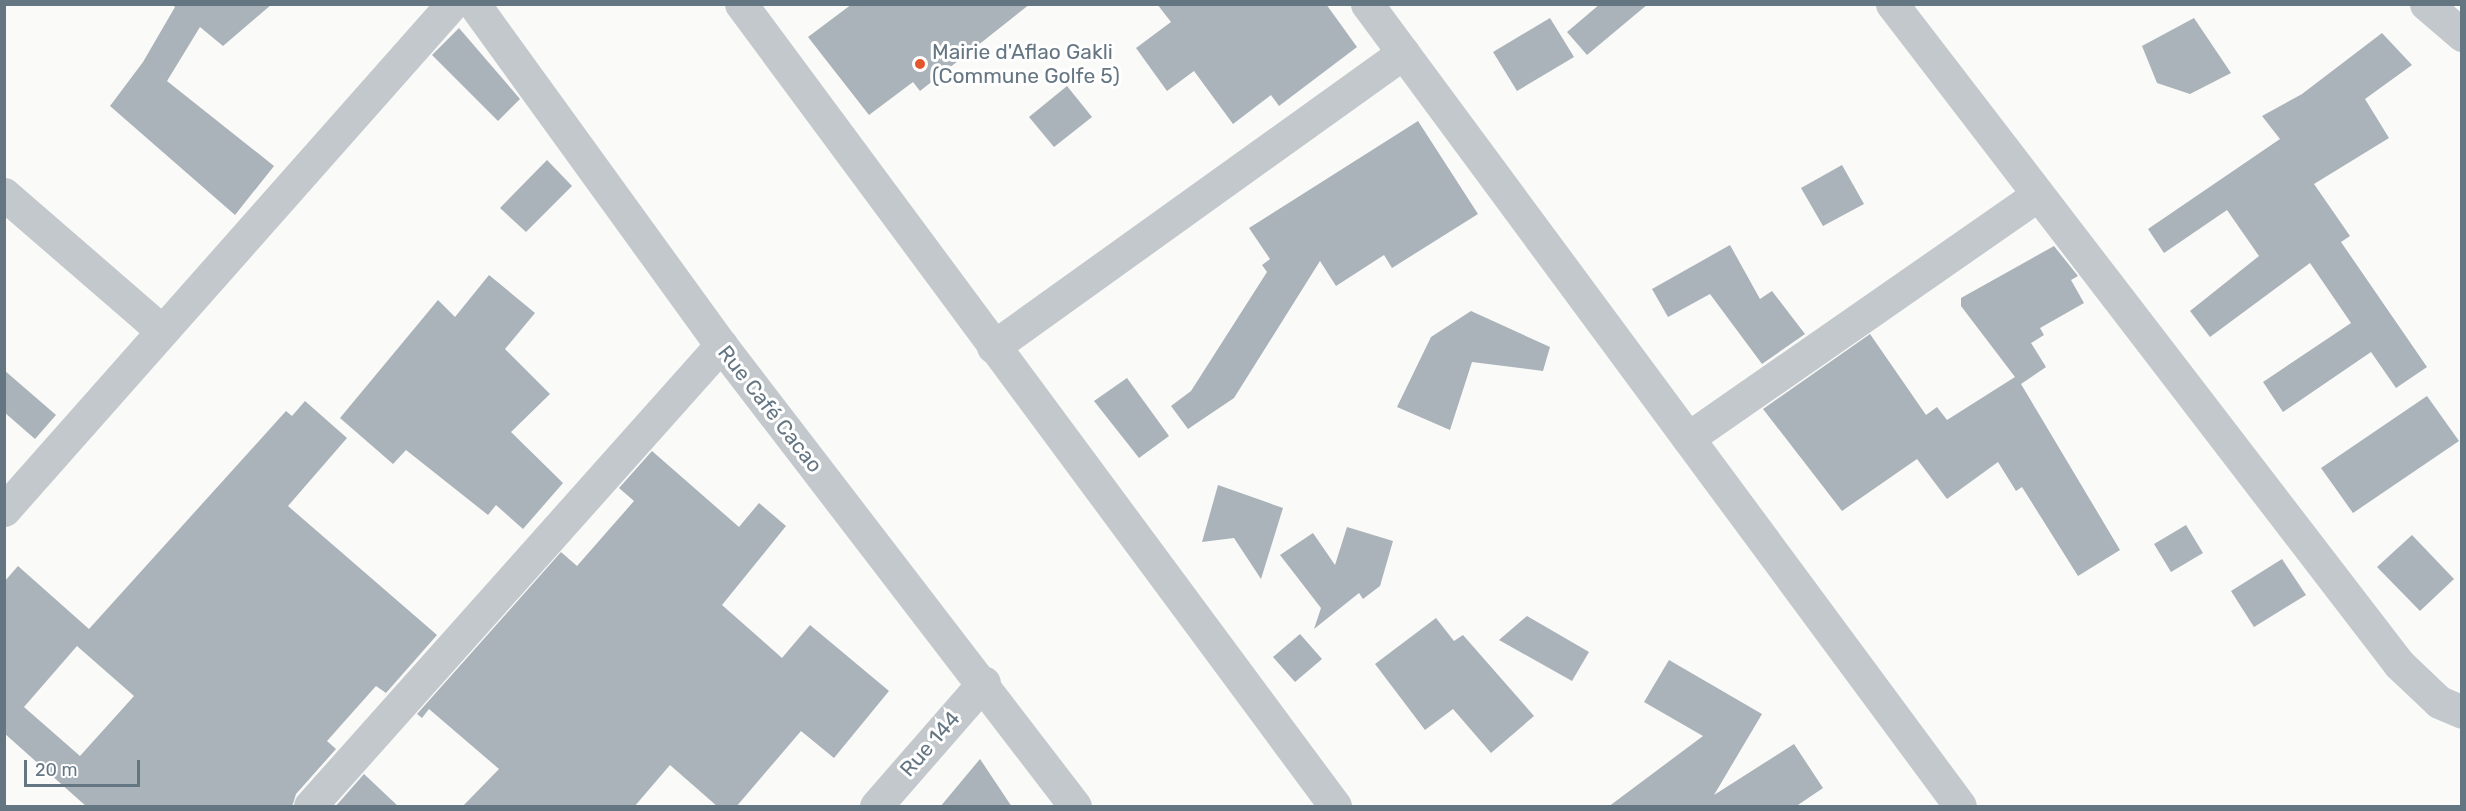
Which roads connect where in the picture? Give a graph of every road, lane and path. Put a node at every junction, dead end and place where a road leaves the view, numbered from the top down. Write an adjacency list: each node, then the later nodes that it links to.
1 (452, 4): 11 (street)
2 (474, 4): 12 (street, Rue Café Cacao)
3 (741, 4): 13 (street)
4 (1367, 4): 8 (street)
5 (1892, 4): 10 (street)
6 (2426, 4): 7 (street)
7 (2462, 35)
8 (1403, 53): 13 (street); 14 (street)
9 (4, 194): 11 (street)
10 (2035, 197): 14 (street); 17 (street)
11 (160, 329): 15 (street)
12 (721, 345): 16 (street, Rue Café Cacao); 18 (street)
13 (993, 347): 21 (street)
14 (1688, 438): 22 (street)
15 (4, 510)
16 (984, 682): 19 (street, Rue 144); 20 (street, Rue Café Cacao)
17 (2462, 712)
18 (310, 807)
19 (876, 807)
20 (1075, 807)
21 (1335, 807)
22 (1960, 807)

